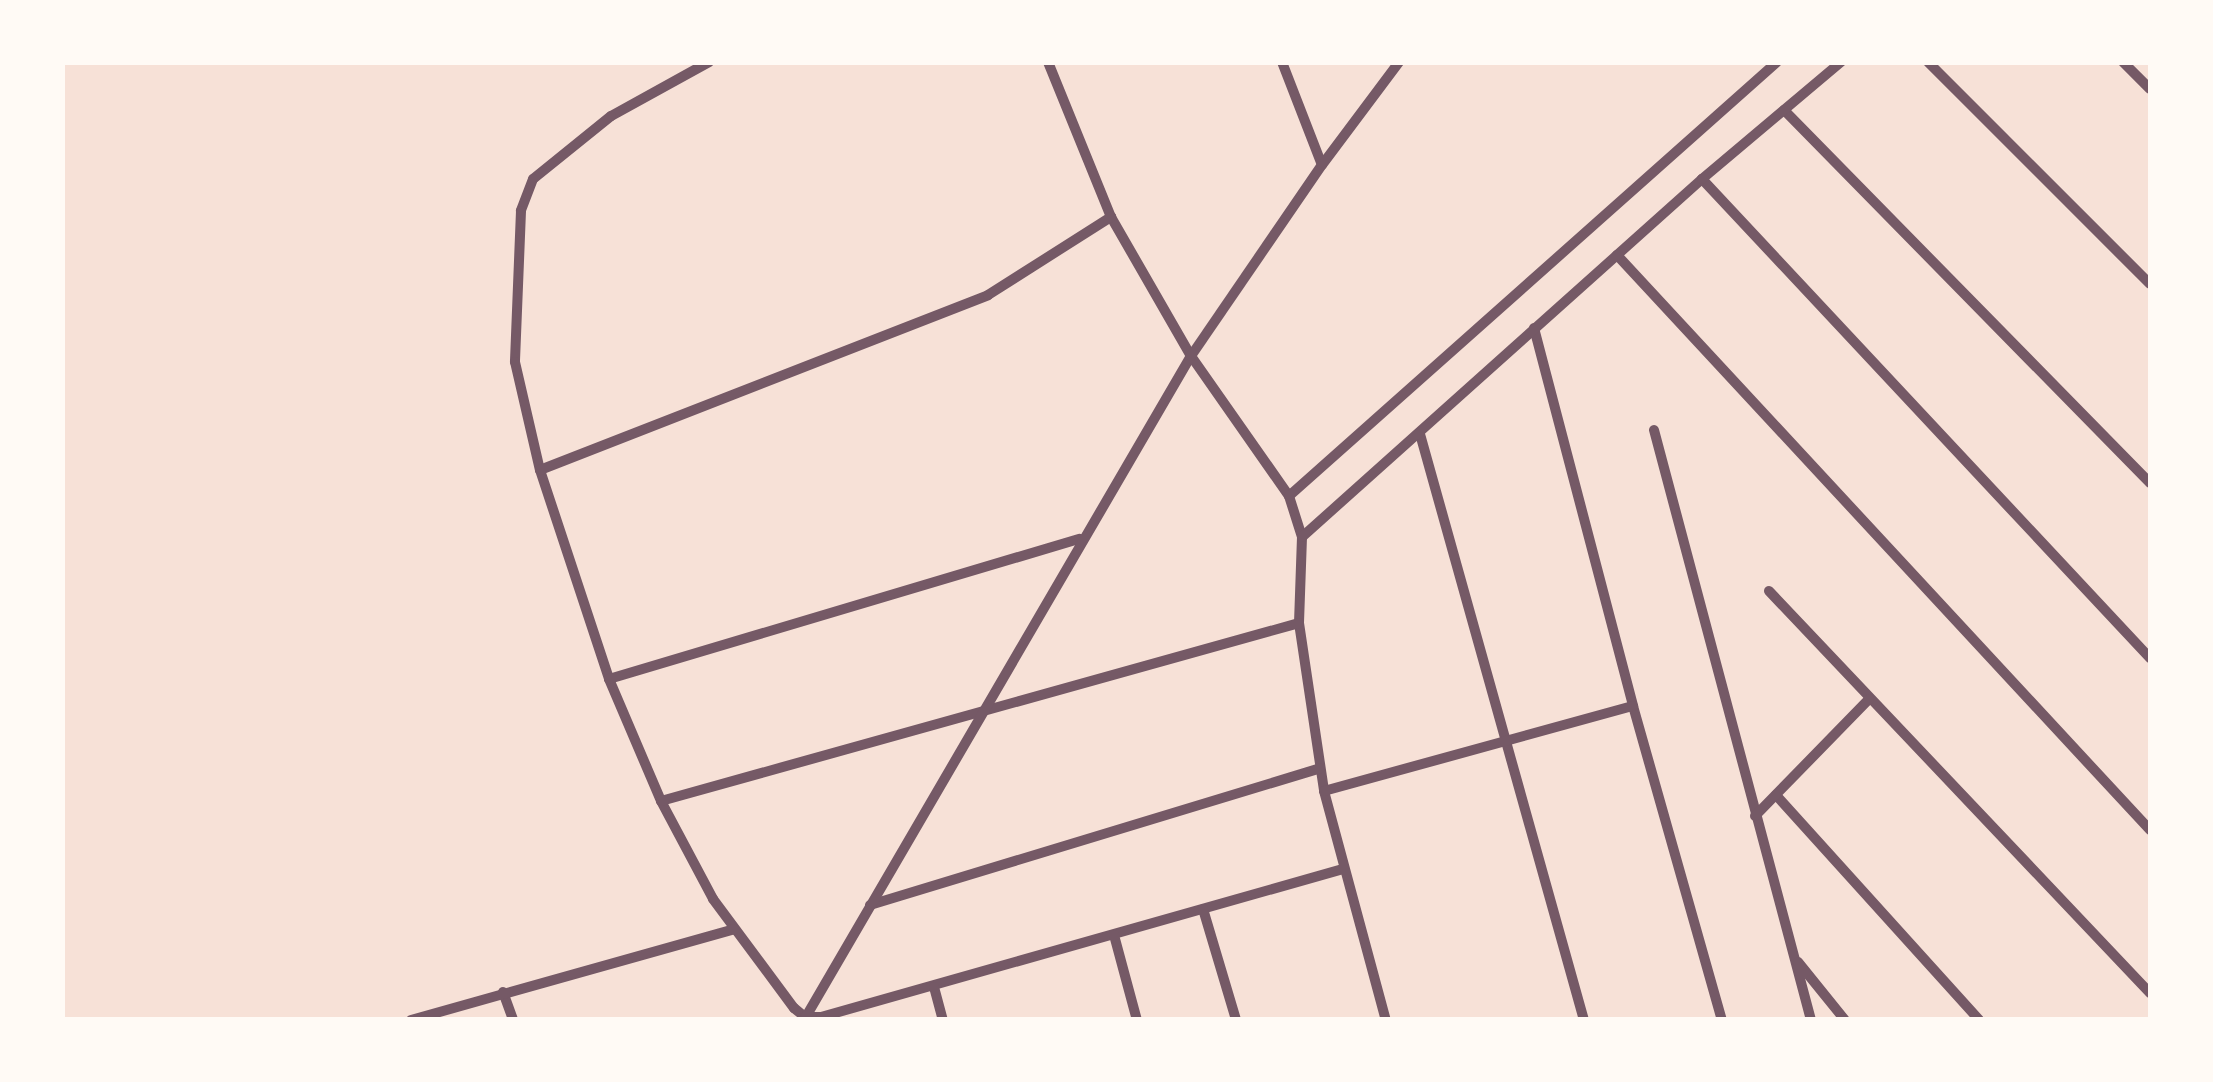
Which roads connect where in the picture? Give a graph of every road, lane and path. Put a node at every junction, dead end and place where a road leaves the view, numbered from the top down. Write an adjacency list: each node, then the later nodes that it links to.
1 (708, 62): 20 (street)
2 (1048, 62): 13 (street)
3 (1282, 62): 11 (street)
4 (1399, 62): 11 (street)
5 (1778, 62): 22 (street)
6 (1841, 62): 10 (street)
7 (1928, 62): 15 (street)
8 (2123, 62): 9 (street)
9 (2150, 89)
10 (1784, 110): 12 (street); 21 (street)
11 (1322, 165): 17 (street)
12 (1702, 178): 14 (street); 27 (street)
13 (1110, 218): 17 (street); 20 (street)
14 (1617, 255): 16 (street); 38 (street)
15 (2150, 284)
16 (1534, 328): 19 (street); 30 (street)
17 (1192, 356): 22 (street); 24 (street)
18 (1654, 430): 37 (street)
19 (1420, 434): 23 (street); 32 (street)
20 (540, 470): 28 (street)
21 (2150, 483)
22 (1290, 496): 23 (street)
23 (1302, 537): 26 (street)
24 (1081, 539): 28 (street); 31 (street)
25 (1769, 591): 29 (street)
26 (1299, 623): 31 (street); 33 (street)
27 (2150, 658)
28 (609, 680): 36 (street)
29 (1869, 698): 35 (street); 47 (street)
30 (1633, 706): 32 (street); 56 (street)
31 (986, 710): 36 (street); 40 (street)
32 (1508, 740): 34 (street); 55 (street)
33 (1320, 768): 34 (street); 40 (street)
34 (1324, 790): 39 (street)
35 (1776, 795): 37 (street); 59 (street)
36 (661, 801): 42 (street)
37 (1756, 816): 44 (street)
38 (2150, 830)
39 (1343, 869): 41 (street); 54 (street)
40 (869, 905): 48 (street)
41 (1203, 910): 43 (street); 53 (street)
42 (734, 929): 46 (street); 48 (street)
43 (1114, 935): 45 (street); 52 (street)
44 (1796, 960): 57 (street); 58 (street)
45 (934, 987): 48 (street); 51 (street)
46 (503, 992): 49 (street); 50 (street)
47 (2150, 992)
48 (804, 1018)
49 (411, 1020)
50 (514, 1020)
51 (943, 1020)
52 (1137, 1020)
53 (1236, 1020)
54 (1386, 1020)
55 (1584, 1020)
56 (1722, 1020)
57 (1811, 1020)
58 (1845, 1020)
59 (1980, 1020)

